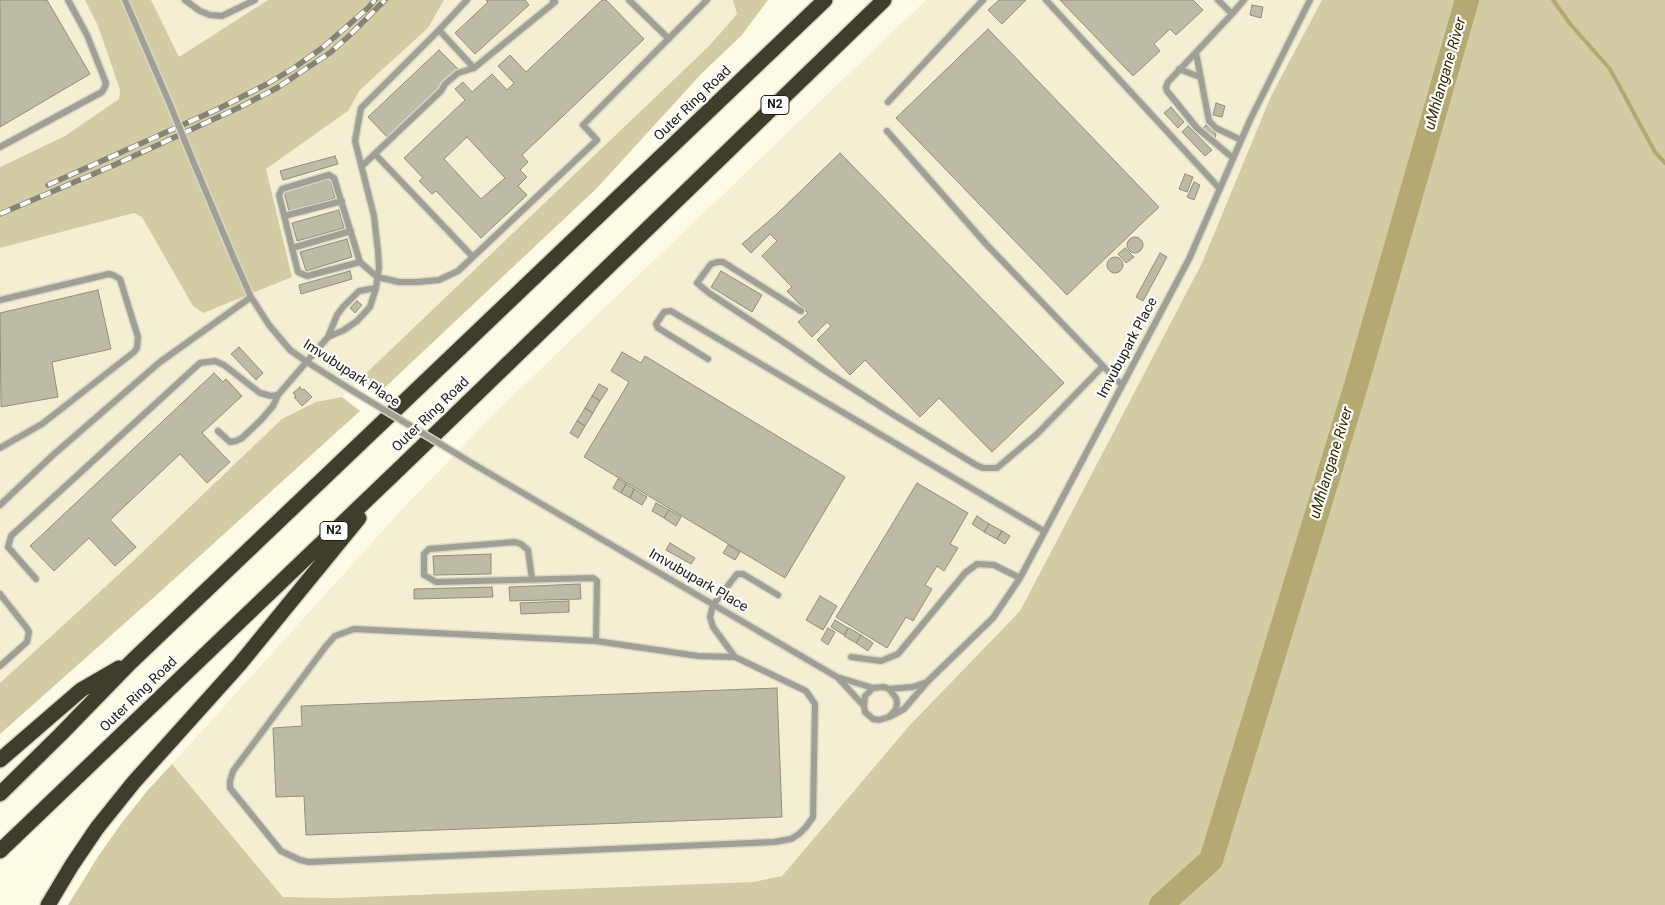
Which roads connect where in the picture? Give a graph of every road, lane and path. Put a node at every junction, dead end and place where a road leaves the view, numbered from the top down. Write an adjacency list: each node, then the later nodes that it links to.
1 (68, 0): 26 (lane)
2 (125, 0): 39 (lane, Imvubupark Place, bridge)
3 (185, 0): 4 (lane)
4 (255, 0)
5 (466, 0): 17 (lane)
6 (555, 0): 20 (lane)
7 (629, 0): 18 (lane)
8 (707, 0): 18 (lane)
9 (825, 0): 62 (highway, Outer Ring Road)
10 (884, 0): 50 (highway, Outer Ring Road / N2)
11 (983, 0): 23 (lane)
12 (1046, 0): 30 (lane)
13 (1218, 0): 16 (lane)
14 (1244, 0): 16 (lane)
15 (1310, 0): 25 (lane, Imvubupark Place)
16 (1232, 14): 19 (lane)
17 (439, 30): 20 (lane); 29 (lane)
18 (668, 39): 35 (lane)
19 (1196, 53): 21 (lane); 22 (lane)
20 (474, 68): 27 (lane)
21 (1180, 69): 22 (lane); 28 (lane)
22 (1200, 77): 25 (lane)
23 (888, 102)
24 (887, 131): 45 (lane)
25 (1241, 140): 28 (lane, Imvubupark Place)
26 (0, 147)
27 (375, 154): 29 (lane); 35 (lane)
28 (1233, 158): 30 (lane, Imvubupark Place)
29 (362, 166): 37 (lane)
30 (1220, 189): 46 (lane, Imvubupark Place)
31 (342, 202): 32 (lane); 32 (lane); 33 (lane)
32 (284, 216): 34 (lane)
33 (351, 231): 34 (lane); 36 (lane)
34 (292, 248): 36 (lane)
35 (473, 257): 37 (lane)
36 (360, 262): 37 (lane)
37 (377, 277): 38 (lane)
38 (376, 288): 42 (lane); 42 (lane)
39 (251, 297): 44 (lane, Imvubupark Place); 51 (lane)
40 (0, 300): 49 (lane)
41 (801, 311): 45 (lane)
42 (328, 337): 44 (lane)
43 (708, 359): 52 (lane)
44 (307, 362): 47 (lane); 58 (lane, Imvubupark Place, bridge)
45 (1103, 366): 46 (lane)
46 (1122, 385): 52 (lane, Imvubupark Place)
47 (278, 395): 48 (lane); 55 (lane)
48 (218, 431)
49 (0, 448)
50 (399, 469): 72 (highway, Outer Ring Road / N2); 73 (highway)
51 (1, 502)
52 (1044, 531): 54 (lane, Imvubupark Place)
53 (532, 578): 53 (lane); 59 (lane)
54 (1020, 578): 61 (lane); 65 (lane, Imvubupark Place)
55 (36, 579)
56 (0, 594): 63 (lane)
57 (778, 595): 58 (lane)
58 (713, 605): 60 (lane); 64 (lane, Imvubupark Place)
59 (596, 642): 60 (lane); 60 (lane)
60 (735, 657)
61 (852, 657)
62 (130, 663): 70 (highway); 71 (highway, Outer Ring Road)
63 (0, 666)
64 (837, 677): 66 (lane, Imvubupark Place); 68 (lane, Imvubupark Place)
65 (928, 681): 67 (lane, Imvubupark Place); 69 (lane, Imvubupark Place)
66 (873, 688): 67 (lane, Imvubupark Place); 68 (lane)
67 (889, 689): 69 (lane)
68 (864, 706): 69 (lane, Imvubupark Place)
69 (889, 717)
70 (0, 760)
71 (0, 794)
72 (0, 851)
73 (48, 905)

